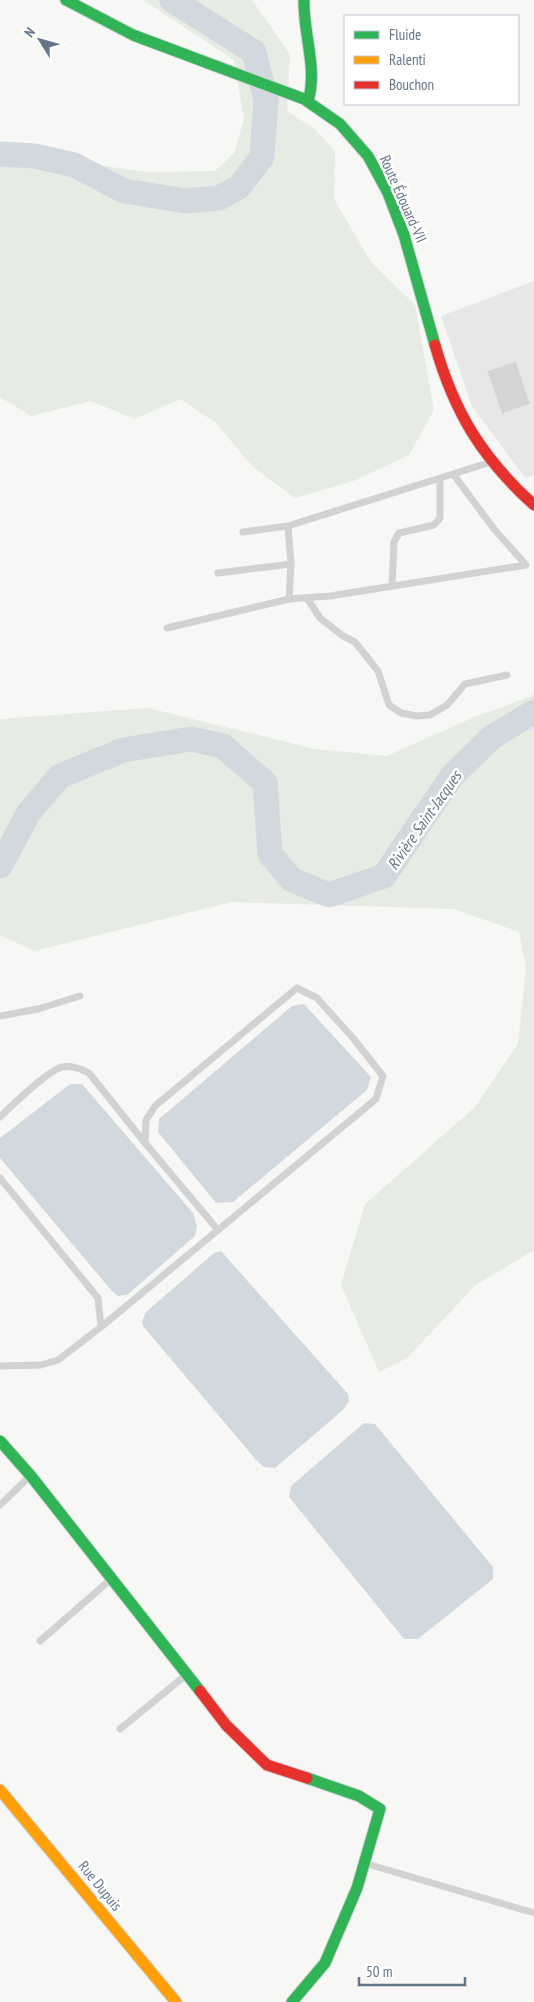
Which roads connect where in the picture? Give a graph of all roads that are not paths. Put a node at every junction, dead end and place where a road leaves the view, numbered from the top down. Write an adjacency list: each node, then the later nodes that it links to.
1 (66, 0): 3 (street, Route Édouard-VII)
2 (304, 0): 3 (street)
3 (308, 100): 4 (street, Route Édouard-VII)
4 (491, 462): 5 (lane); 7 (street, Route Édouard-VII)
5 (454, 474): 6 (lane); 12 (lane)
6 (440, 480): 8 (lane); 12 (lane)
7 (534, 505)
8 (288, 526): 9 (lane); 10 (lane)
9 (244, 532)
10 (291, 564): 11 (lane); 14 (lane)
11 (218, 573)
12 (392, 586): 13 (lane)
13 (307, 598): 14 (lane); 16 (lane)
14 (289, 599): 15 (lane)
15 (167, 628)
16 (507, 675)
17 (80, 996): 18 (lane)
18 (0, 1016)
19 (0, 1117): 20 (lane)
20 (145, 1143): 22 (lane); 22 (lane)
21 (0, 1178): 23 (lane)
22 (218, 1230): 23 (lane)
23 (102, 1327): 24 (lane)
24 (0, 1366)
25 (0, 1441): 26 (street)
26 (31, 1476): 27 (lane); 28 (street)
27 (0, 1505)
28 (111, 1578): 29 (lane); 30 (street)
29 (40, 1641)
30 (187, 1674): 31 (lane); 33 (street)
31 (120, 1729)
32 (0, 1790): 35 (street, Rue Dupuis)
33 (364, 1863): 34 (lane); 36 (street)
34 (534, 1913)
35 (176, 2002)
36 (292, 2002)

